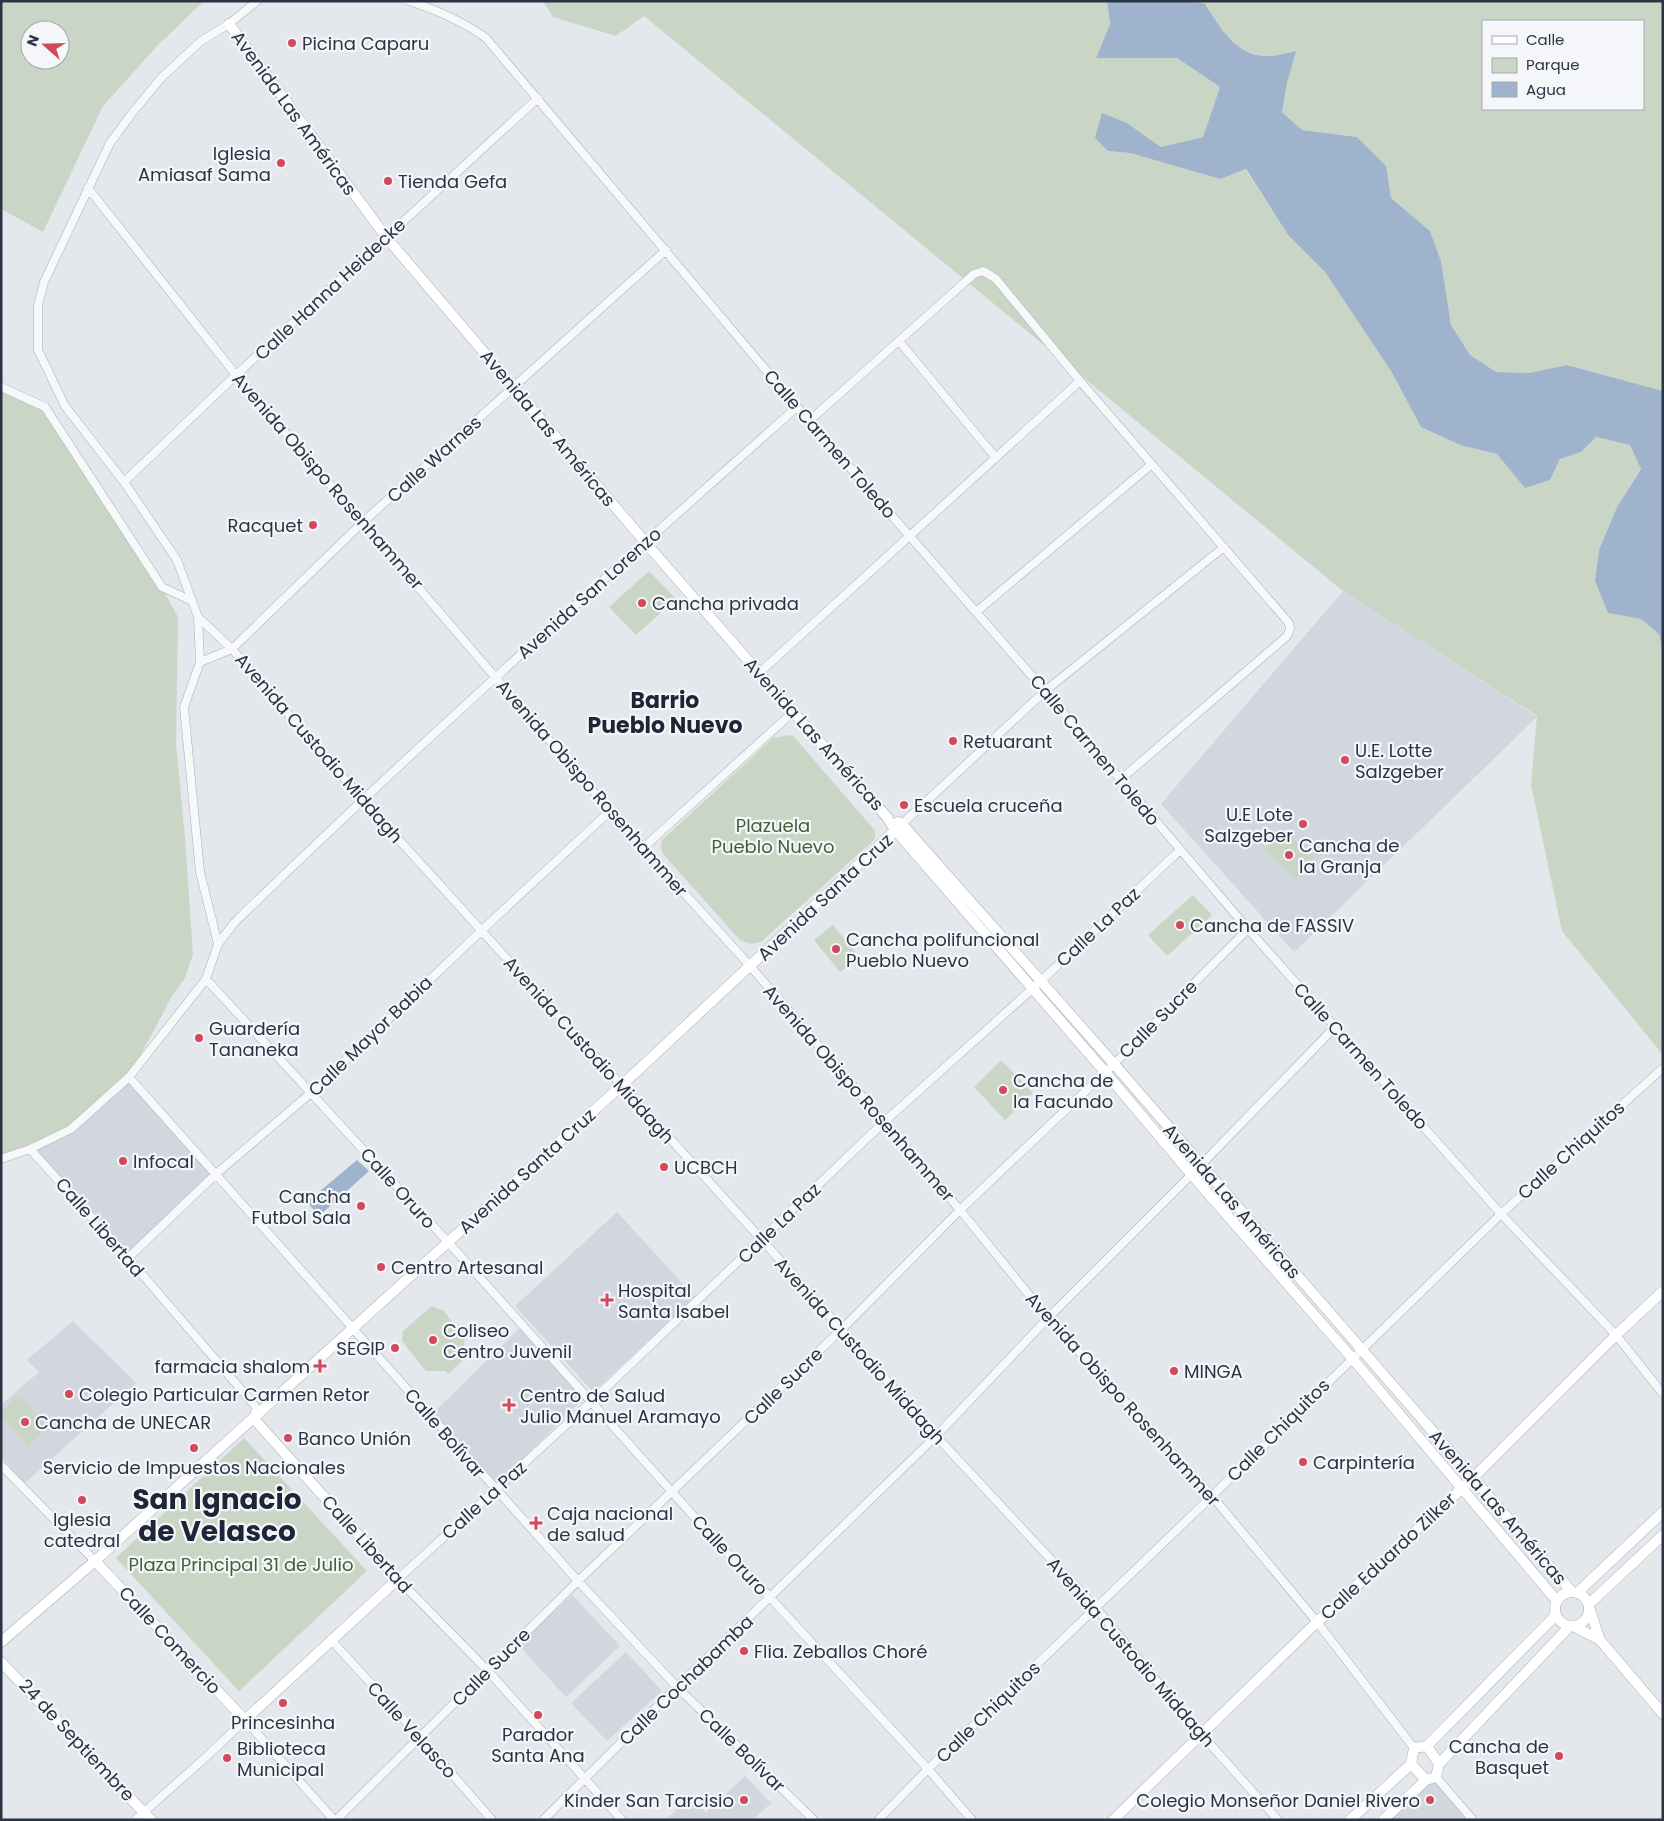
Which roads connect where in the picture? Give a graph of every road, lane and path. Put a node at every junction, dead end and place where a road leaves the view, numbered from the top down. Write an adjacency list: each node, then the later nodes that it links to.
1 (257, 1): 3 (street)
2 (409, 1): 4 (street, Calle Carmen Toledo)
3 (229, 24): 5 (street); 6 (main road, Avenida Las Américas)
4 (538, 98): 6 (street, Calle Hanna Heidecke); 7 (street, Calle Carmen Toledo)
5 (88, 188): 9 (street, Avenida Obispo Rosenhammer); 17 (street)
6 (386, 237): 9 (street, Calle Hanna Heidecke); 12 (main road, Avenida Las Américas)
7 (666, 250): 12 (street, Calle Warnes); 13 (street, Calle Carmen Toledo)
8 (899, 341): 10 (street); 14 (street); 15 (street)
9 (236, 375): 17 (street, Calle Hanna Heidecke); 18 (street, Avenida Obispo Rosenhammer)
10 (1080, 380): 15 (street); 16 (street)
11 (1, 387): 22 (street)
12 (513, 387): 18 (street, Calle Warnes); 20 (main road, Avenida Las Américas)
13 (797, 407): 14 (street, Calle Carmen Toledo); 20 (street, Avenida San Lorenzo)
14 (809, 421): 19 (street, Calle Carmen Toledo)
15 (996, 458): 19 (street)
16 (1152, 464): 21 (street); 23 (street)
17 (124, 482): 22 (street)
18 (364, 522): 25 (street, Calle Warnes); 28 (street, Avenida Obispo Rosenhammer)
19 (910, 536): 23 (street, Calle Carmen Toledo); 27 (street)
20 (645, 542): 27 (main road, Avenida Las Américas); 28 (street, Avenida San Lorenzo)
21 (1224, 547): 29 (street, Avenida Santa Cruz); 31 (street)
22 (192, 601): 24 (street)
23 (976, 612): 29 (street, Calle Carmen Toledo)
24 (198, 617): 25 (street, Avenida Custodio Middagh); 26 (street)
25 (232, 650): 26 (street, Calle Warnes); 32 (street, Avenida Custodio Middagh)
26 (200, 662): 39 (street)
27 (759, 673): 30 (main road, Avenida Las Américas)
28 (495, 677): 32 (street, Avenida San Lorenzo); 33 (street, Avenida Obispo Rosenhammer)
29 (1045, 690): 31 (street, Calle Carmen Toledo); 34 (street, Avenida Santa Cruz)
30 (793, 712): 34 (main road, Avenida Las Américas); 35 (street)
31 (1120, 780): 36 (street, Calle Carmen Toledo)
32 (362, 799): 38 (street, Avenida Custodio Middagh); 39 (street, Avenida San Lorenzo)
33 (610, 811): 35 (street, Avenida Obispo Rosenhammer); 38 (street, Calle Mayor Babia)
34 (899, 827): 40 (main road, Avenida Santa Cruz); 42 (main road, Avenida Las Américas); 43 (main road, Avenida Las Américas)
35 (643, 848): 40 (street, Avenida Obispo Rosenhammer)
36 (1180, 850): 37 (street, Calle Carmen Toledo); 42 (street, Calle La Paz)
37 (1248, 929): 44 (street, Calle Carmen Toledo); 45 (street, Calle Sucre)
38 (482, 930): 49 (street, Avenida Custodio Middagh); 50 (street, Calle Mayor Babia)
39 (218, 944): 41 (street, Avenida San Lorenzo)
40 (751, 967): 49 (main road, Avenida Santa Cruz); 51 (street, Avenida Obispo Rosenhammer)
41 (206, 978): 48 (street, Avenida San Lorenzo); 50 (street, Calle Oruro)
42 (1041, 981): 43 (street, Calle La Paz); 45 (main road, Avenida Las Américas)
43 (1033, 988): 47 (main road, Avenida Las Américas); 51 (street, Calle La Paz)
44 (1334, 1028): 54 (street, Calle Cochabamba); 58 (street, Calle Carmen Toledo)
45 (1114, 1064): 47 (street, Calle Sucre); 54 (main road, Avenida Las Américas)
46 (1663, 1068): 58 (street, Calle Chiquitos)
47 (1105, 1072): 56 (main road, Avenida Las Américas); 57 (street, Calle Sucre)
48 (129, 1077): 52 (street, Avenida San Lorenzo); 55 (street, Calle Bolívar)
49 (621, 1086): 59 (street, Avenida Custodio Middagh); 60 (main road, Avenida Santa Cruz)
50 (312, 1092): 55 (street, Calle Mayor Babia); 60 (street, Calle Oruro)
51 (884, 1122): 57 (street, Avenida Obispo Rosenhammer); 59 (street, Calle La Paz)
52 (30, 1149): 53 (street, Avenida San Lorenzo); 61 (street, Calle Libertad)
53 (1, 1159)
54 (1201, 1165): 56 (street, Calle Cochabamba); 67 (main road, Avenida Las Américas)
55 (216, 1174): 61 (street, Calle Mayor Babia); 64 (street, Calle Bolívar)
56 (1191, 1174): 63 (street, Calle Cochabamba); 68 (main road, Avenida Las Américas)
57 (960, 1210): 63 (street, Avenida Obispo Rosenhammer); 65 (street, Calle Sucre)
58 (1501, 1214): 66 (street, Calle Carmen Toledo); 67 (street, Calle Chiquitos)
59 (762, 1240): 65 (street, Avenida Custodio Middagh); 70 (street, Calle La Paz)
60 (448, 1242): 64 (main road, Avenida Santa Cruz); 70 (street, Calle Oruro)
61 (128, 1258): 71 (street, Calle Libertad)
62 (1663, 1291): 66 (main road, Calle Eduardo Zilker)
63 (1048, 1318): 72 (street, Calle Cochabamba); 78 (street, Avenida Obispo Rosenhammer)
64 (353, 1328): 71 (main road, Avenida Santa Cruz); 76 (street, Calle Bolívar)
65 (841, 1330): 72 (street, Avenida Custodio Middagh); 77 (street, Calle Sucre)
66 (1616, 1335): 69 (street, Calle Carmen Toledo); 74 (main road, Calle Eduardo Zilker)
67 (1362, 1349): 68 (street, Calle Chiquitos); 74 (main road, Avenida Las Américas)
68 (1352, 1358): 75 (main road, Avenida Las Américas); 78 (street, Calle Chiquitos)
69 (1663, 1394)
70 (591, 1402): 76 (street, Calle La Paz); 77 (street, Calle Oruro)
71 (254, 1419): 81 (main road, Avenida Santa Cruz); 82 (main road, Calle Libertad)
72 (936, 1436): 85 (street, Calle Cochabamba); 88 (street, Avenida Custodio Middagh)
73 (1, 1465): 81 (street, Calle Comercio)
74 (1472, 1479): 75 (main road, Calle Eduardo Zilker); 84 (main road, Avenida Las Américas)
75 (1463, 1487): 86 (main road, Avenida Las Américas); 90 (main road, Calle Eduardo Zilker)
76 (496, 1490): 82 (street, Calle La Paz); 83 (street, Calle Bolívar)
77 (673, 1493): 83 (street, Calle Sucre); 85 (street, Calle Oruro)
78 (1212, 1496): 88 (street, Calle Chiquitos); 90 (street, Avenida Obispo Rosenhammer)
79 (1663, 1512): 84 (main road)
80 (1663, 1535): 87 (main road)
81 (95, 1561): 94 (main road, Avenida Santa Cruz); 99 (main road, Calle Comercio)
82 (398, 1579): 92 (main road, Calle La Paz); 96 (street, Calle Libertad)
83 (578, 1582): 96 (street, Calle Sucre); 97 (street, Calle Bolívar)
84 (1574, 1592): 86 (main road); 87 (main road)
85 (770, 1598): 97 (street, Calle Cochabamba); 106 (street, Calle Oruro)
86 (1557, 1600): 89 (main road)
87 (1589, 1607): 91 (main road); 93 (main road)
88 (1096, 1608): 100 (street, Avenida Custodio Middagh); 106 (street, Calle Chiquitos)
89 (1556, 1615): 91 (main road); 102 (main road)
90 (1316, 1622): 100 (main road, Calle Eduardo Zilker); 103 (street, Avenida Obispo Rosenhammer)
91 (1572, 1627): 93 (main road); 105 (main road)
92 (331, 1640): 99 (main road, Calle La Paz); 101 (street, Calle Velasco)
93 (1600, 1640): 98 (main road)
94 (1, 1642)
95 (1, 1662): 110 (main road, 24 de Septiembre)
96 (488, 1671): 101 (street, Calle Sucre); 108 (street, Calle Libertad)
97 (677, 1687): 108 (street, Calle Cochabamba); 116 (street, Calle Bolívar)
98 (1663, 1714)
99 (245, 1720): 110 (street, Calle La Paz); 112 (street, Calle Comercio)
100 (1201, 1734): 119 (main road, Calle Eduardo Zilker); 120 (street, Avenida Custodio Middagh)
101 (420, 1737): 112 (street, Calle Sucre); 113 (street, Calle Velasco)
102 (1427, 1746): 103 (main road); 105 (main road)
103 (1414, 1748): 104 (main road)
104 (1412, 1764): 109 (main road); 121 (main road)
105 (1439, 1764): 107 (main road)
106 (928, 1769): 117 (street, Calle Chiquitos); 118 (street, Calle Oruro)
107 (1436, 1777): 109 (main road); 123 (street)
108 (584, 1779): 114 (street, Calle Cochabamba); 115 (street, Calle Libertad)
109 (1426, 1780): 122 (main road)
110 (148, 1816): 111 (street, Calle La Paz)
111 (136, 1820)
112 (335, 1820)
113 (492, 1820)
114 (543, 1820)
115 (622, 1820)
116 (814, 1820)
117 (878, 1820)
118 (972, 1820)
119 (1113, 1820)
120 (1278, 1820)
121 (1350, 1820)
122 (1383, 1820)
123 (1473, 1820)

